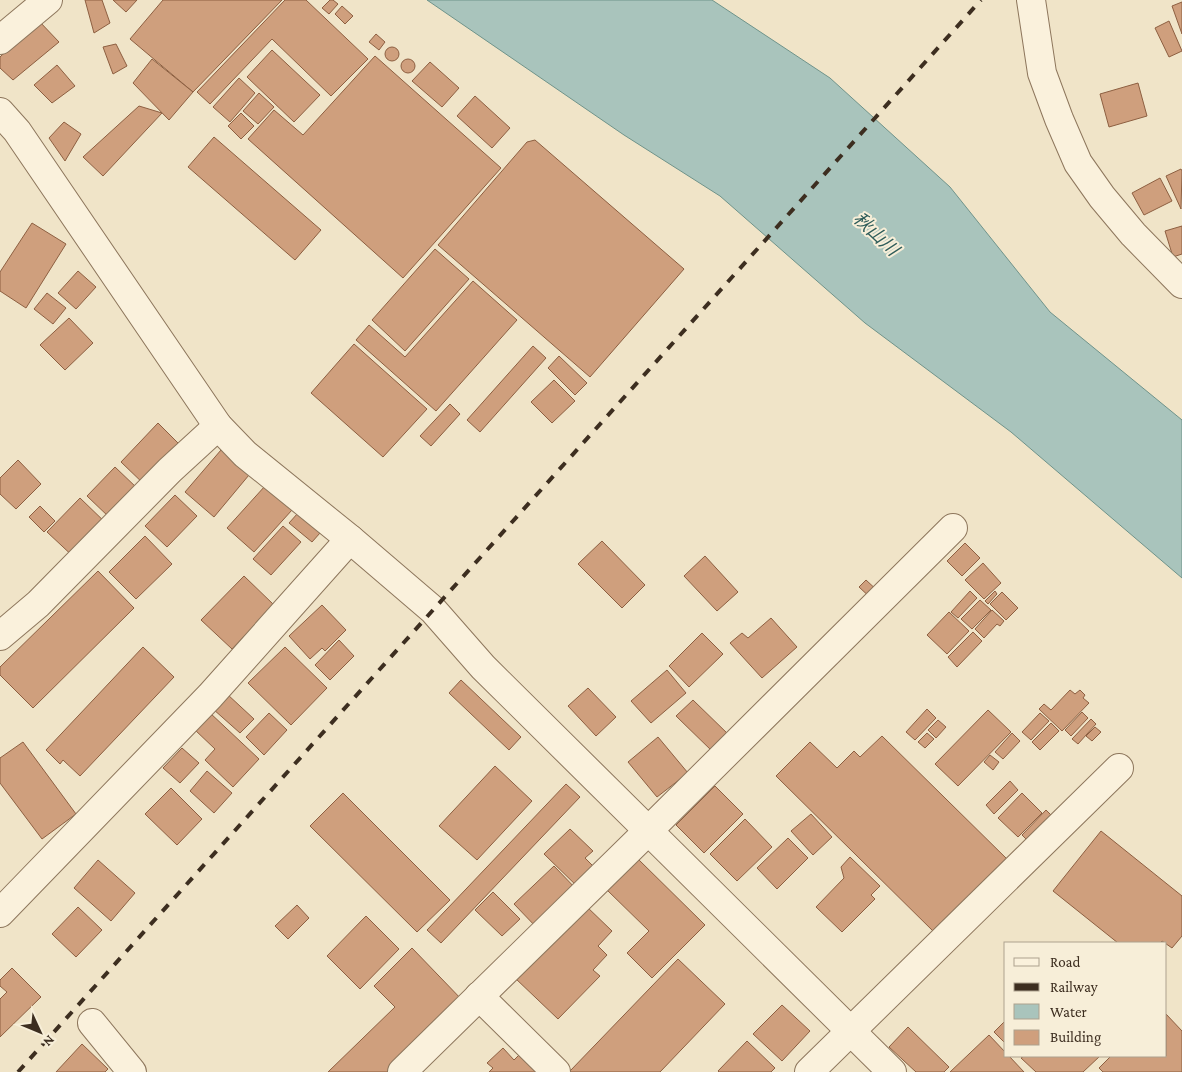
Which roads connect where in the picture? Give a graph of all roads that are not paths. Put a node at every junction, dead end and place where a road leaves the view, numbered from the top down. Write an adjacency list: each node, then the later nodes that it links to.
1 (48, 0): 3 (street)
2 (1031, 0): 5 (street)
3 (0, 40)
4 (0, 112): 6 (street)
5 (1180, 279)
6 (218, 426): 8 (street); 9 (street)
7 (953, 528): 11 (street)
8 (350, 539): 11 (street); 12 (street)
9 (0, 636)
10 (1119, 768): 15 (street)
11 (648, 831): 13 (street); 15 (street)
12 (0, 913)
13 (479, 996): 17 (street); 18 (street)
14 (92, 1023): 16 (street)
15 (851, 1032): 19 (street); 20 (street)
16 (132, 1072)
17 (402, 1072)
18 (556, 1072)
19 (809, 1072)
20 (892, 1072)

